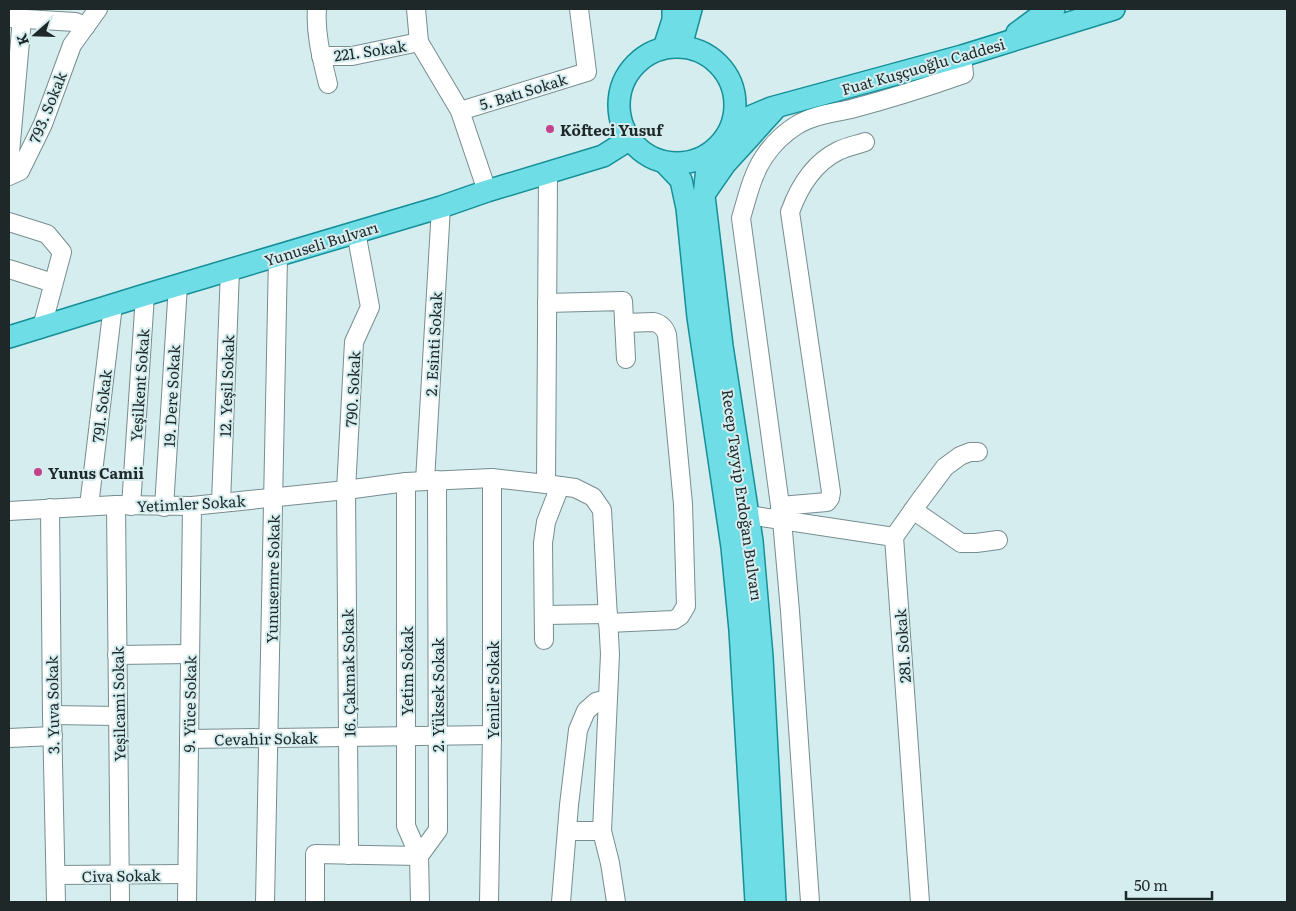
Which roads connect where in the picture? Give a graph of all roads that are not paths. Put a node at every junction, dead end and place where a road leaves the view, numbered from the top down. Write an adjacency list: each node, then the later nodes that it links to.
1 (98, 9): 10 (street, 793. Sokak)
2 (317, 9): 14 (street)
3 (416, 9): 11 (street)
4 (580, 9): 18 (street, 5. Batı Sokak)
5 (673, 9): 13 (main road)
6 (691, 9): 13 (main road)
7 (1054, 9): 12 (main road)
8 (1114, 9): 12 (main road, Fuat Kuşçuoğlu Caddesi)
9 (16, 18): 10 (street); 24 (street)
10 (86, 26): 26 (street, 793. Sokak)
11 (419, 42): 14 (street, 221. Sokak); 18 (street)
12 (1003, 43): 15 (main road, Fuat Kuşçuoğlu Caddesi)
13 (672, 47): 19 (main road); 20 (main road)
14 (321, 56): 16 (street)
15 (962, 56): 17 (main road, Fuat Kuşçuoğlu Caddesi); 59 (street)
16 (328, 84)
17 (777, 106): 19 (main road, Fuat Kuşçuoğlu Caddesi); 28 (main road)
18 (460, 111): 27 (street)
19 (733, 124): 22 (main road)
20 (630, 139): 23 (main road); 25 (main road, Yunuseli Bulvarı)
21 (865, 142): 59 (street)
22 (715, 150): 23 (main road); 28 (main road, Recep Tayyip Erdoğan Bulvarı)
23 (664, 162): 95 (main road, Recep Tayyip Erdoğan Bulvarı)
24 (9, 164)
25 (548, 173): 27 (main road, Yunuseli Bulvarı); 38 (street)
26 (9, 176)
27 (487, 191): 29 (main road, Yunuseli Bulvarı)
28 (704, 194): 60 (main road, Recep Tayyip Erdoğan Bulvarı)
29 (441, 207): 31 (main road, Yunuseli Bulvarı); 46 (street, 2. Esinti Sokak)
30 (9, 222): 35 (street)
31 (356, 232): 32 (main road, Yunuseli Bulvarı); 49 (street, 790. Sokak)
32 (278, 256): 34 (main road, Yunuseli Bulvarı); 50 (street, Yunusemre Sokak)
33 (9, 269): 35 (street)
34 (230, 270): 36 (main road, Yunuseli Bulvarı); 51 (street, 12. Yeşil Sokak)
35 (53, 283): 41 (street)
36 (178, 285): 37 (main road, Yunuseli Bulvarı); 55 (street, 19. Dere Sokak)
37 (145, 295): 39 (main road, Yunuseli Bulvarı); 53 (street, Yeşilkent Sokak)
38 (547, 303): 40 (street); 48 (street)
39 (113, 305): 41 (main road, Yunuseli Bulvarı); 52 (street, 791. Sokak)
40 (624, 323): 43 (street); 64 (street)
41 (42, 327): 42 (main road, Yunuseli Bulvarı)
42 (9, 337)
43 (626, 359)
44 (978, 452): 57 (street)
45 (492, 478): 46 (street, Yetimler Sokak); 48 (street, Yetimler Sokak); 71 (street, Yeniler Sokak)
46 (431, 481): 47 (street, Yetimler Sokak); 74 (street, 2. Yüksek Sokak)
47 (406, 482): 49 (street, Yetimler Sokak); 73 (street, Yetim Sokak)
48 (553, 485): 63 (street); 64 (street, Yetimler Sokak)
49 (346, 490): 50 (street, Yetimler Sokak); 75 (street, 16. Çakmak Sokak)
50 (274, 498): 51 (street, Yetimler Sokak); 77 (street, Yunusemre Sokak)
51 (222, 503): 54 (street, Yetimler Sokak)
52 (89, 506): 53 (street, Yetimler Sokak); 56 (street, Yetimler Sokak)
53 (123, 506): 55 (street, Yetimler Sokak); 67 (street, Yeşilcami Sokak)
54 (192, 506): 55 (street, Yetimler Sokak); 66 (street, 9. Yüce Sokak)
55 (164, 507)
56 (50, 508): 58 (street, Yetimler Sokak); 69 (street, 3. Yuva Sokak)
57 (913, 510): 61 (street); 62 (street)
58 (9, 511)
59 (781, 513): 60 (street); 61 (street); 97 (street)
60 (748, 515): 96 (main road, Recep Tayyip Erdoğan Bulvarı)
61 (894, 537): 98 (street, 281. Sokak)
62 (998, 540)
63 (544, 616): 64 (street); 65 (street)
64 (608, 618): 68 (street, Yetimler Sokak)
65 (544, 640)
66 (190, 654): 67 (street); 78 (street, 9. Yüce Sokak)
67 (117, 655): 70 (street, Yeşilcami Sokak)
68 (607, 699): 79 (street); 80 (street, Yetimler Sokak)
69 (52, 715): 70 (street); 72 (street, 3. Yuva Sokak)
70 (118, 716): 83 (street, Yeşilcami Sokak)
71 (492, 735): 74 (street, Cevahir Sokak); 92 (street, Yeniler Sokak)
72 (53, 736): 76 (street); 85 (street, 3. Yuva Sokak)
73 (406, 736): 74 (street, Cevahir Sokak); 75 (street, Cevahir Sokak); 82 (street, Yetim Sokak)
74 (437, 736): 82 (street, 2. Yüksek Sokak)
75 (348, 737): 77 (street, Cevahir Sokak); 81 (street, 16. Çakmak Sokak)
76 (9, 738)
77 (269, 738): 78 (street, Cevahir Sokak); 89 (street, Yunusemre Sokak)
78 (189, 739): 84 (street, 9. Yüce Sokak)
79 (567, 831): 80 (street); 93 (street)
80 (602, 831): 94 (street, Yetimler Sokak)
81 (349, 855): 82 (street); 90 (street)
82 (419, 856): 91 (street)
83 (119, 874): 84 (street, Civa Sokak); 85 (street, Civa Sokak); 87 (street, Yeşilcami Sokak)
84 (187, 874): 88 (street, 9. Yüce Sokak)
85 (56, 875): 86 (street, 3. Yuva Sokak)
86 (56, 902)
87 (120, 902)
88 (187, 902)
89 (265, 902)
90 (315, 902)
91 (420, 902)
92 (489, 902)
93 (561, 902)
94 (616, 902)
95 (756, 902)
96 (775, 902)
97 (810, 902)
98 (920, 902)

